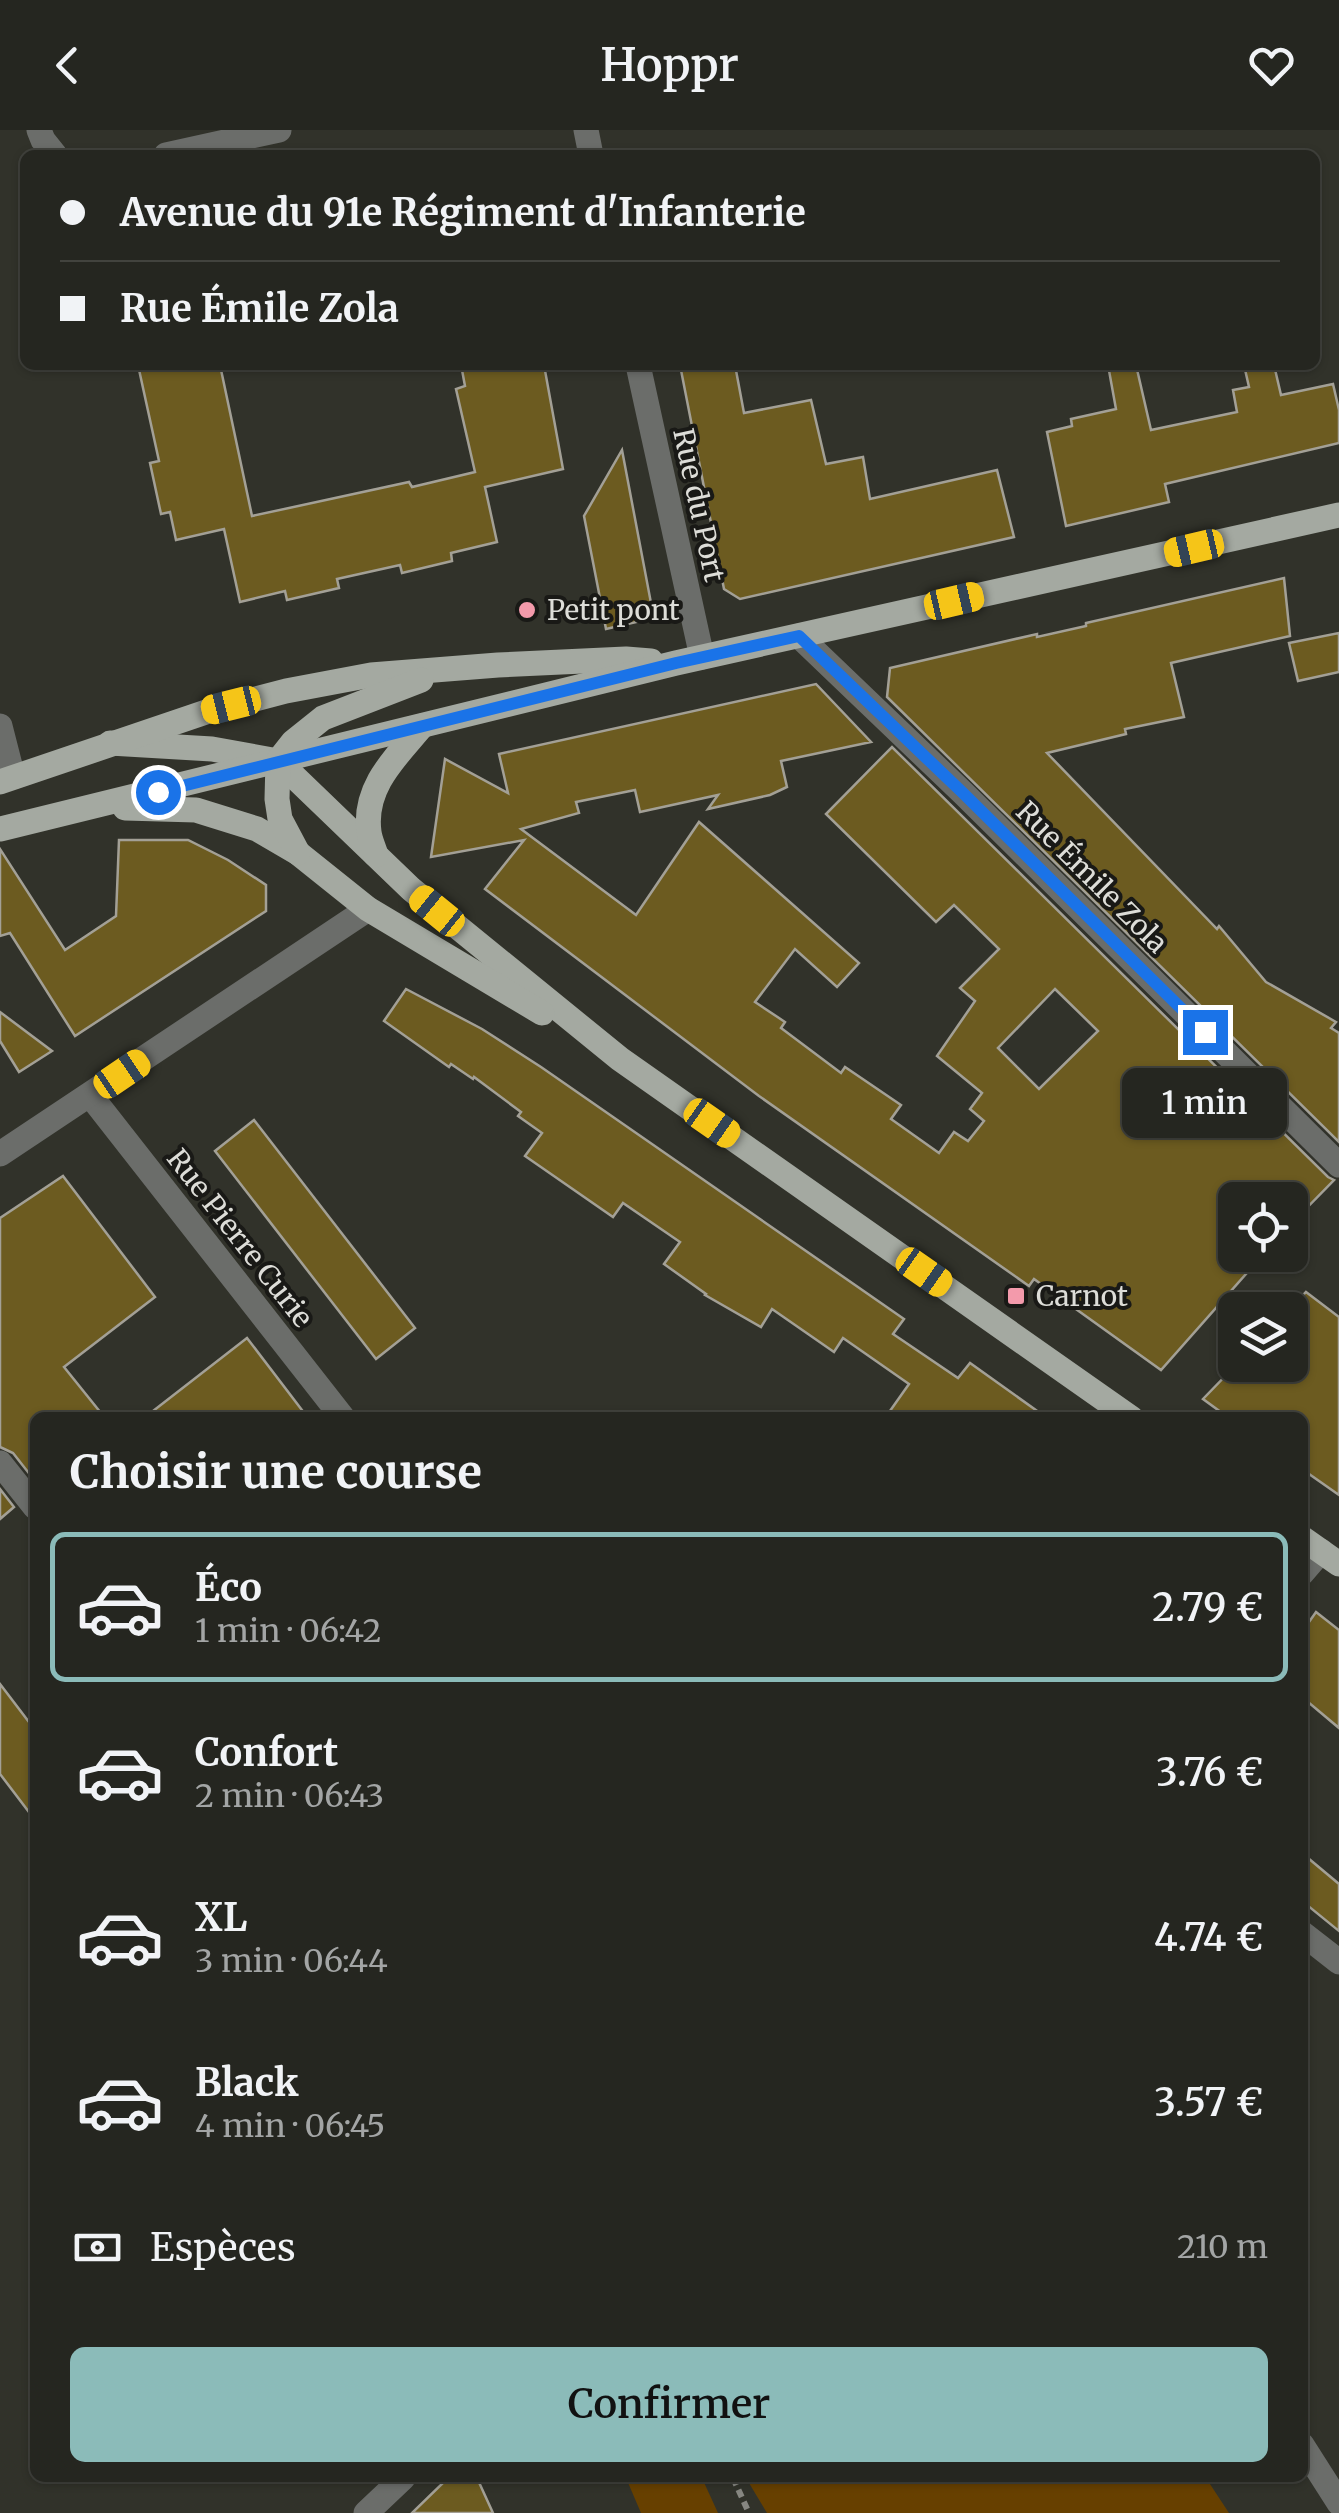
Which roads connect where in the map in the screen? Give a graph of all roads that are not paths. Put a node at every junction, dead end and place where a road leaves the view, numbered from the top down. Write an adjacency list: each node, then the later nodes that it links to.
1 (279, 130): 2 (street)
2 (189, 150)
3 (639, 370): 6 (street, Rue du Port)
4 (1339, 515): 5 (main road)
5 (799, 636): 6 (main road); 22 (street, Rue Émile Zola)
6 (702, 658): 7 (main road)
7 (676, 663): 8 (main road); 10 (main road)
8 (450, 668): 11 (main road); 12 (main road)
9 (0, 726): 13 (street)
10 (422, 726): 12 (main road); 17 (main road)
11 (110, 743): 12 (main road); 13 (main road)
12 (278, 762): 14 (main road); 16 (main road); 17 (main road)
13 (7, 780)
14 (95, 807): 15 (main road); 16 (main road)
15 (0, 829)
16 (298, 854): 18 (main road)
17 (376, 856): 19 (main road)
18 (368, 909): 19 (main road); 20 (street)
19 (620, 1059): 24 (main road)
20 (90, 1095): 21 (street); 23 (street, Rue Pierre Curie)
21 (0, 1154)
22 (1339, 1164)
23 (338, 1412)
24 (1122, 1412)
25 (0, 1462): 26 (street)
26 (30, 1501)
27 (1308, 1938): 28 (street)
28 (1339, 1962)
29 (1308, 2454): 31 (street)
30 (399, 2482): 32 (street)
31 (1339, 2503)
32 (366, 2513)

